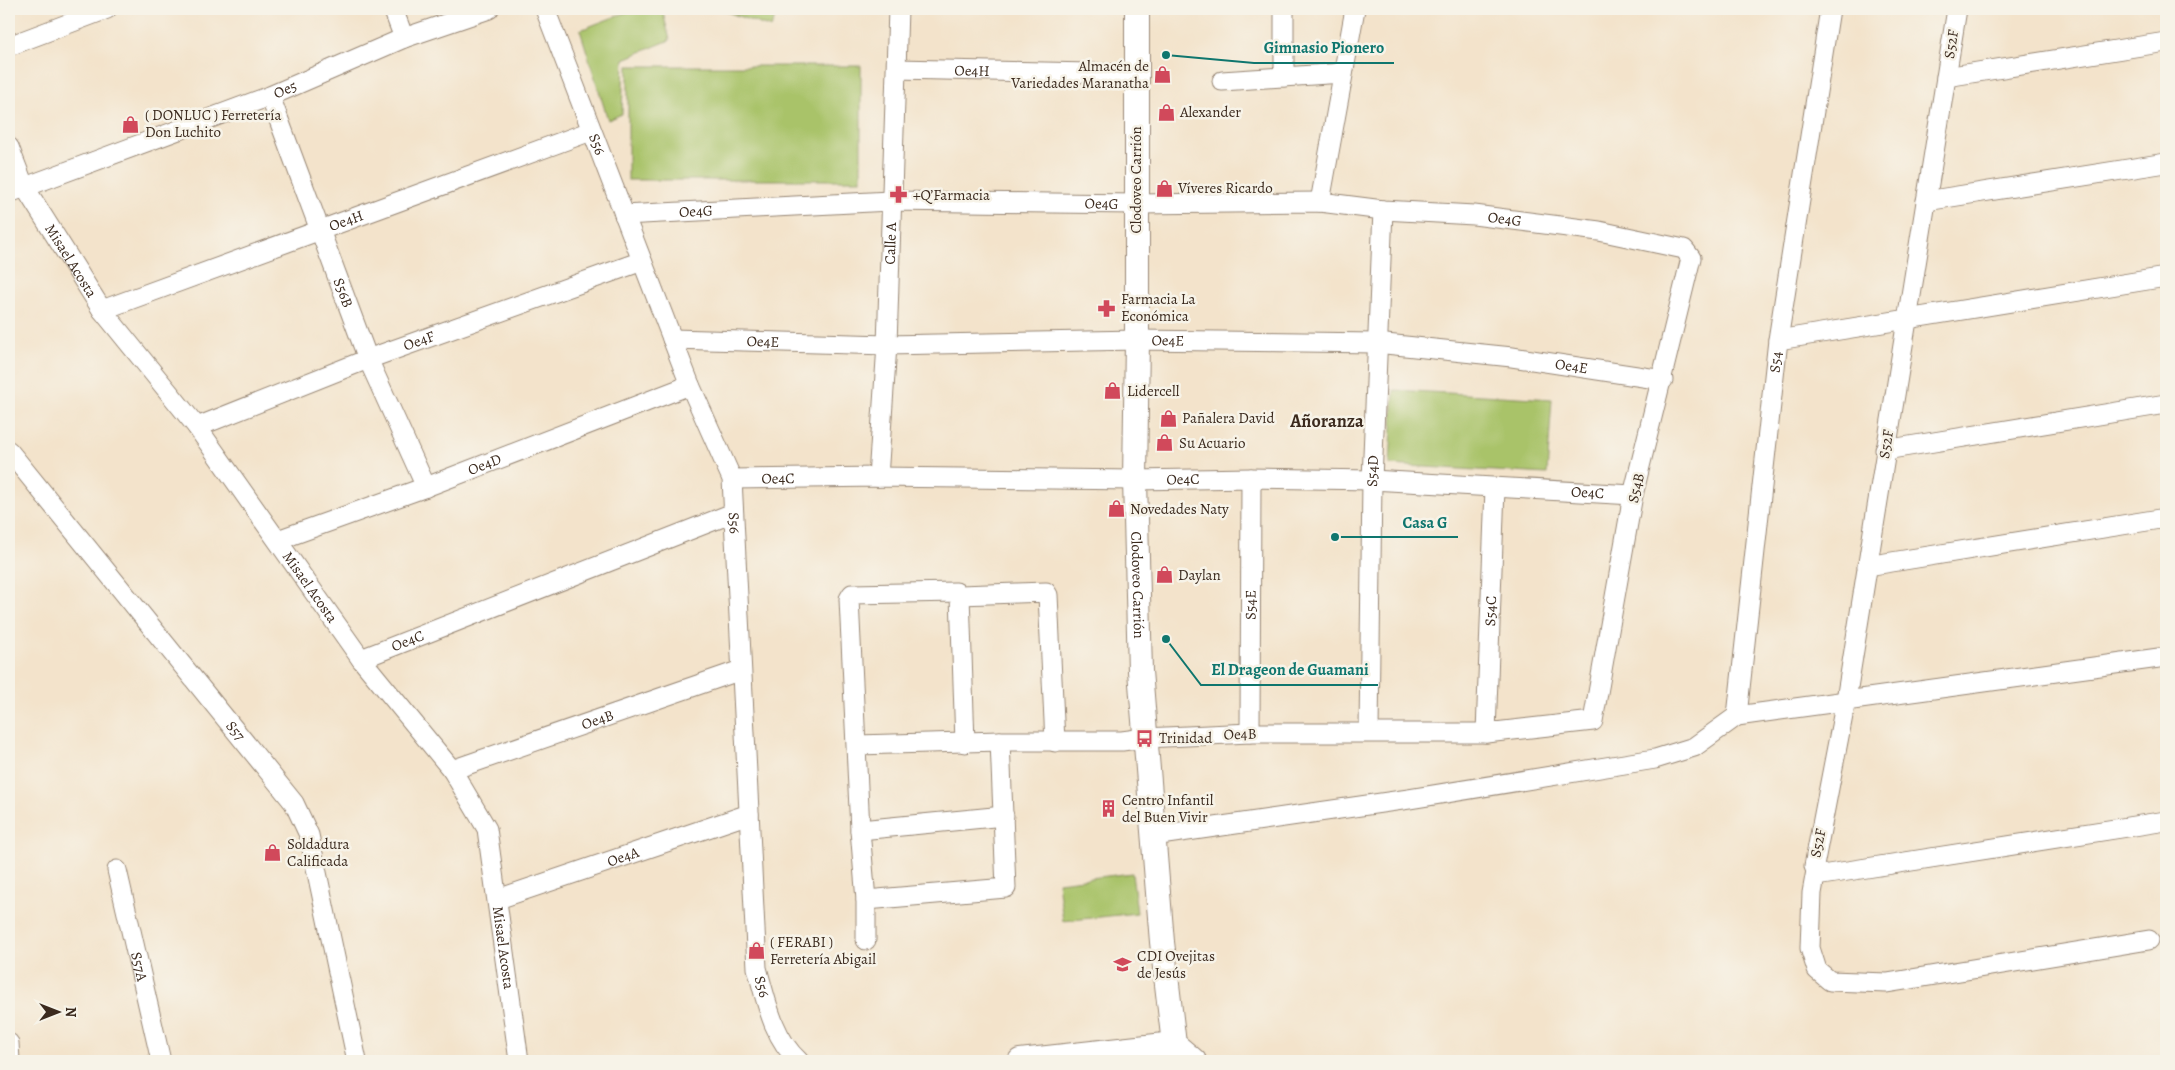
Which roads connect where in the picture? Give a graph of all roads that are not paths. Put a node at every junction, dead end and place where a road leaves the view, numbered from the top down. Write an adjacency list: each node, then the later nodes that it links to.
1 (107, 9): 13 (street)
2 (393, 9): 11 (street)
3 (490, 9): 11 (street, Oe5)
4 (544, 9): 21 (street, S56)
5 (898, 9): 14 (street, Calle A)
6 (1137, 9): 16 (street, Clodoveo Carrión)
7 (1284, 9): 17 (street)
8 (1355, 9): 15 (street)
9 (1830, 9): 39 (street, S54)
10 (1956, 9): 18 (street, S52F)
11 (404, 38): 20 (street, Oe5)
12 (2166, 42): 18 (street)
13 (9, 46)
14 (897, 69): 16 (street, Oe4H); 25 (street, Calle A)
15 (1343, 73): 17 (street); 27 (street)
16 (1136, 74): 28 (street, Clodoveo Carrión)
17 (1284, 77): 19 (street)
18 (1946, 77): 26 (street, S52F)
19 (1222, 81)
20 (270, 96): 24 (street, Oe5); 31 (street, S56B)
21 (591, 131): 30 (street, S56); 31 (street, Oe4H)
22 (9, 147): 24 (street, Misael Acosta)
23 (2166, 163): 26 (street)
24 (16, 190): 35 (street, Misael Acosta)
25 (890, 201): 28 (street, Oe4G); 30 (street, Oe4G); 41 (street, Calle A)
26 (1926, 201): 36 (street, S52F)
27 (1320, 202): 28 (street, Oe4G); 29 (street, Oe4G)
28 (1136, 204): 38 (street, Clodoveo Carrión)
29 (1383, 210): 32 (street, Oe4G); 40 (street, S54D)
30 (624, 216): 33 (street, S56)
31 (320, 230): 35 (street, Oe4H); 42 (street, S56B)
32 (1691, 258): 43 (street, S54B)
33 (642, 261): 37 (street, S56); 42 (street, Oe4F)
34 (2166, 277): 36 (street)
35 (102, 310): 46 (street, Misael Acosta)
36 (1906, 319): 39 (street); 47 (street, S52F)
37 (672, 339): 41 (street, Oe4E); 44 (street, S56)
38 (1138, 340): 40 (street, Oe4E); 41 (street, Oe4E); 52 (street, Clodoveo Carrión)
39 (1778, 340): 66 (street, S54)
40 (1376, 343): 43 (street, Oe4E); 53 (street, S54D)
41 (887, 345): 49 (street, Calle A)
42 (368, 358): 46 (street, Oe4F); 54 (street, S56B)
43 (1662, 380): 56 (street, S54B)
44 (690, 385): 51 (street, S56); 54 (street, Oe4D)
45 (2166, 404): 47 (street)
46 (197, 427): 59 (street, Misael Acosta)
47 (1885, 450): 60 (street, S52F)
48 (9, 451): 92 (street, S57)
49 (878, 477): 51 (street, Oe4C); 52 (street, Oe4C)
50 (1251, 478): 52 (street, Oe4C); 53 (street, Oe4C); 69 (street, S54E)
51 (732, 479): 57 (street, S56)
52 (1135, 480): 71 (street, Clodoveo Carrión)
53 (1372, 480): 55 (street, Oe4C); 68 (street, S54D)
54 (426, 487): 59 (street, Oe4D)
55 (1495, 488): 56 (street, Oe4C); 70 (street, S54C)
56 (1633, 495): 67 (street, S54B)
57 (733, 513): 63 (street, Oe4C); 64 (street, S56)
58 (2166, 518): 60 (street)
59 (278, 540): 63 (street, Misael Acosta)
60 (1866, 566): 65 (street, S52F)
61 (960, 595): 73 (street); 74 (street); 75 (street)
62 (2166, 657): 65 (street)
63 (361, 659): 76 (street, Misael Acosta)
64 (741, 670): 76 (street, Oe4B); 77 (street, S56)
65 (1846, 700): 66 (street); 83 (street, S52F)
66 (1736, 716): 81 (street)
67 (1593, 721): 70 (street, Oe4B)
68 (1369, 732): 69 (street, Oe4B); 70 (street, Oe4B)
69 (1250, 733): 71 (street, Oe4B)
70 (1486, 733)
71 (1145, 738): 73 (street, Oe4B); 81 (street, Clodoveo Carrión)
72 (1000, 741): 73 (street, Oe4B); 74 (street, Oe4B); 78 (street)
73 (1055, 742)
74 (965, 743): 75 (street, Oe4B)
75 (858, 745): 80 (street)
76 (452, 770): 84 (street, Misael Acosta)
77 (749, 814): 84 (street, Oe4A); 94 (street, S56)
78 (1004, 816): 80 (street); 85 (street)
79 (2166, 821): 83 (street)
80 (860, 830): 85 (street)
81 (1153, 836): 89 (street, Clodoveo Carrión)
82 (117, 870): 91 (street, S57A)
83 (1819, 873): 87 (street, S52F)
84 (498, 899): 93 (street, Misael Acosta)
85 (866, 900): 86 (street)
86 (866, 940)
87 (2149, 940)
88 (9, 1043): 90 (street)
89 (1174, 1044): 95 (street); 96 (street)
90 (10, 1061)
91 (161, 1061)
92 (357, 1061)
93 (519, 1061)
94 (799, 1061)
95 (1020, 1061)
96 (1194, 1061)

